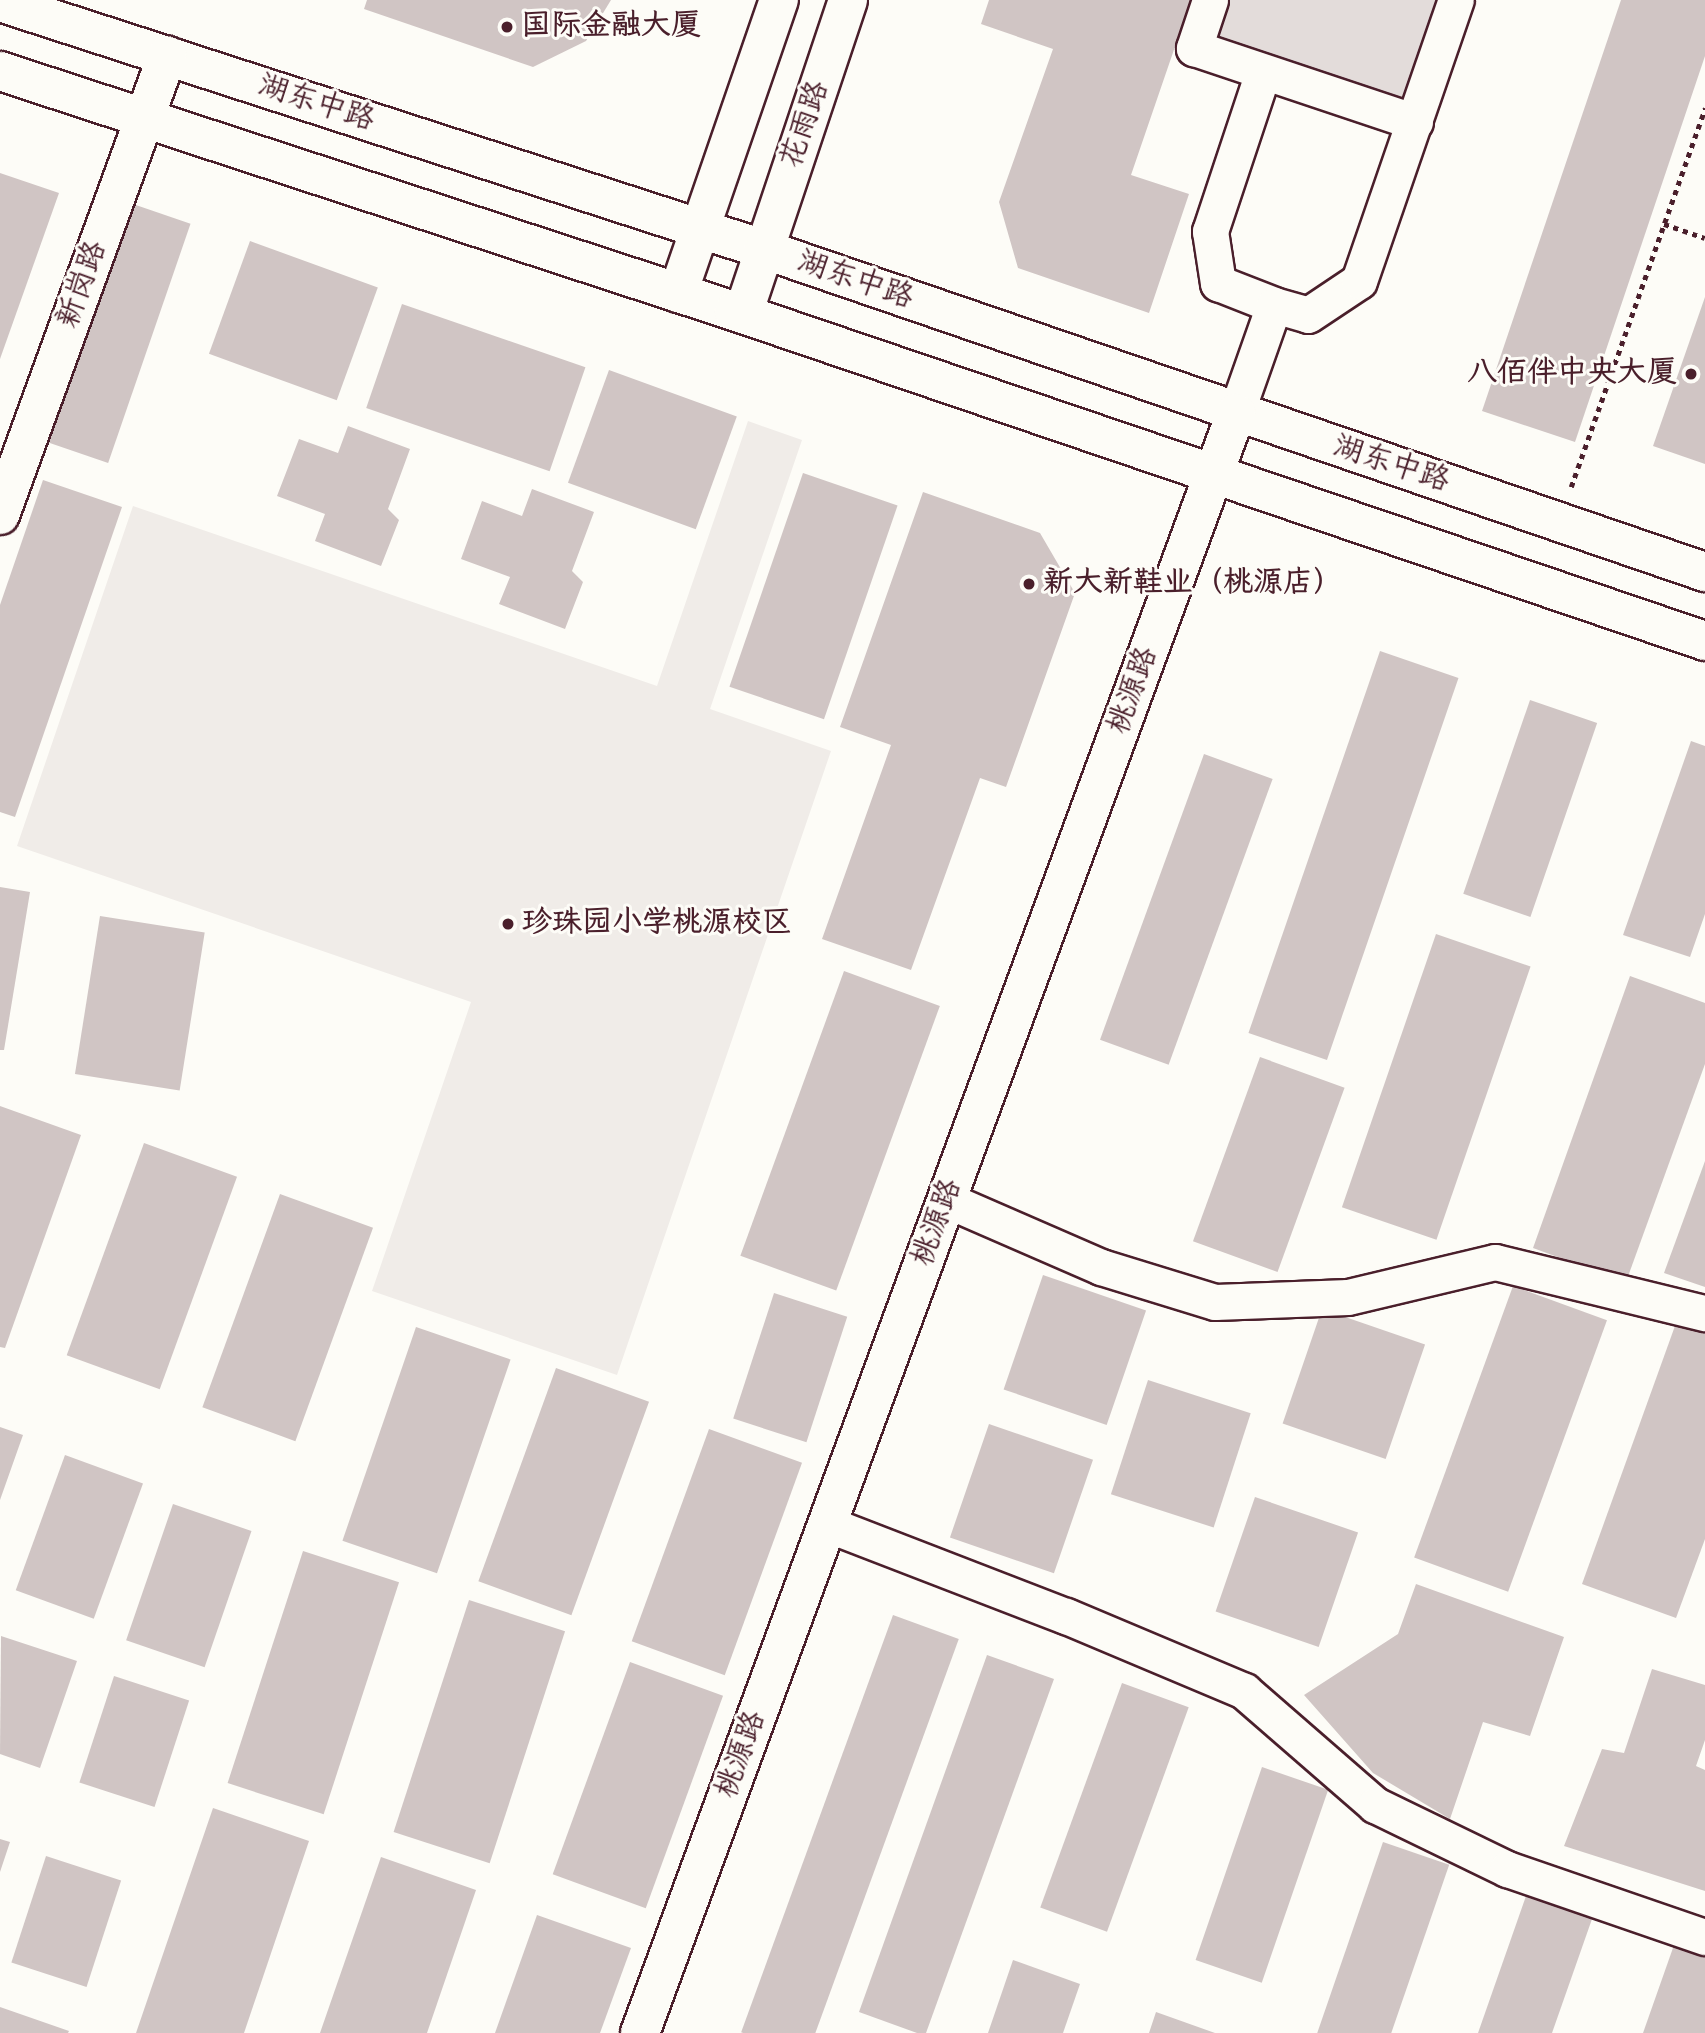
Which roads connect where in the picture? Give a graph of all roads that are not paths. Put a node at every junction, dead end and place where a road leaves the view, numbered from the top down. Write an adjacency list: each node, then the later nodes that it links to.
1 (779, 0): 11 (main road)
2 (848, 0): 12 (main road, 花雨路)
3 (1210, 0): 8 (street)
4 (1456, 0): 10 (street)
5 (0, 2): 6 (main road, 湖东中路)
6 (167, 55): 9 (main road, 新岗路); 11 (main road, 湖东中路)
7 (0, 71): 9 (main road)
8 (1263, 72): 10 (street); 14 (street)
9 (143, 119): 13 (main road); 18 (main road, 新岗路)
10 (1415, 122): 14 (street)
11 (701, 229): 12 (main road, 湖东中路); 13 (main road)
12 (763, 249): 15 (main road, 花雨路); 16 (main road, 湖东中路)
13 (678, 293): 15 (main road)
14 (1274, 305): 16 (street)
15 (743, 314): 17 (main road)
16 (1236, 414): 17 (main road, 桃源路); 19 (main road, 湖东中路)
17 (1214, 475): 20 (main road); 21 (main road, 桃源路)
18 (0, 514)
19 (1705, 572)
20 (1705, 641)
21 (947, 1200): 22 (street); 23 (main road, 桃源路)
22 (1705, 1313)
23 (827, 1524): 24 (street); 25 (main road, 桃源路)
24 (1705, 1937)
25 (640, 2033)

